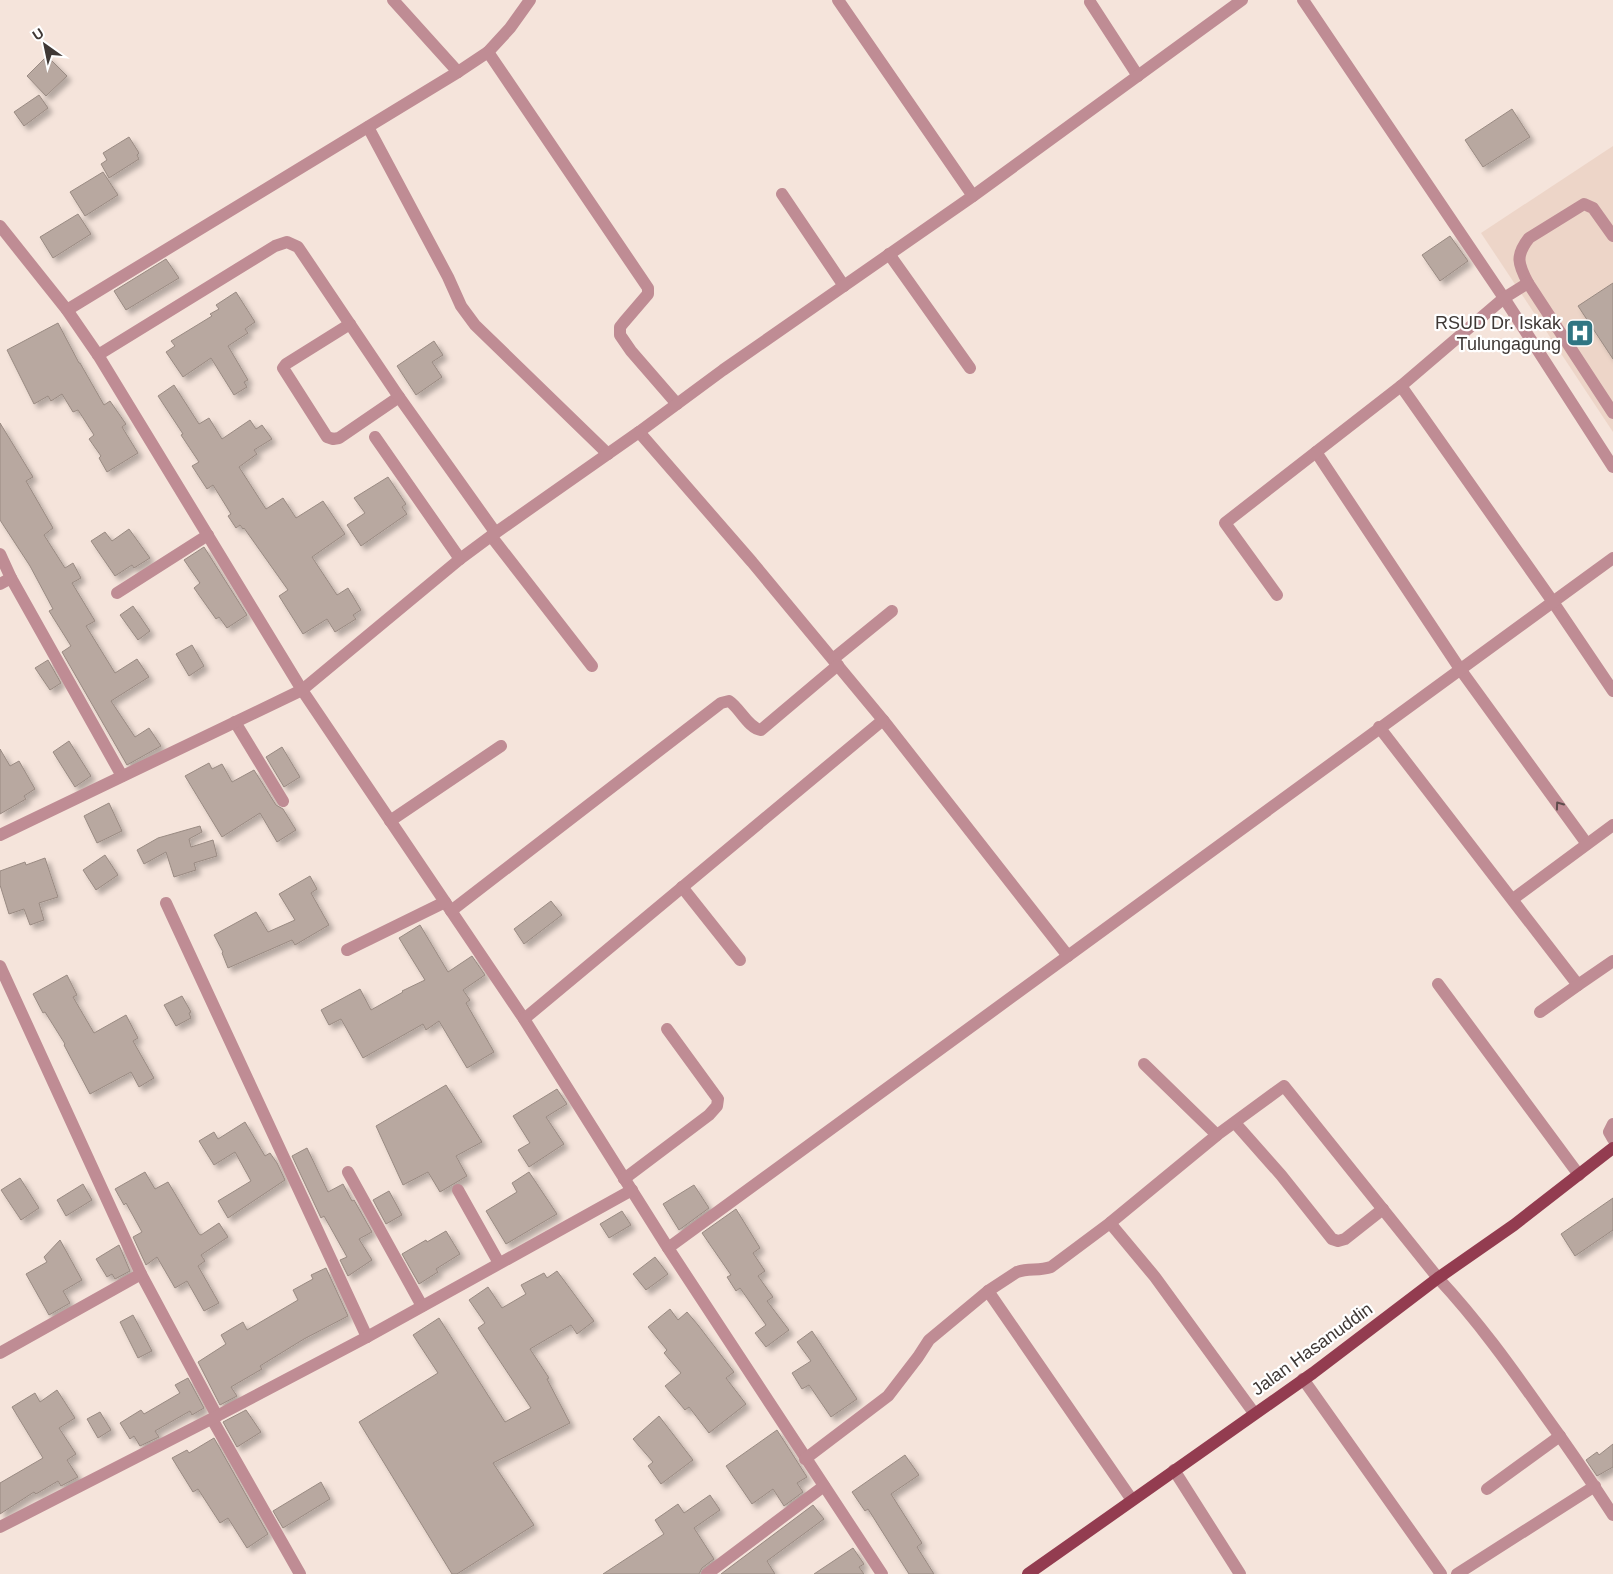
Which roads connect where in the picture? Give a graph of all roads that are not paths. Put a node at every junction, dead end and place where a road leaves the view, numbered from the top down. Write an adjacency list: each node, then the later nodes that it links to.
1 (393, 0): 8 (street)
2 (530, 0): 7 (street)
3 (838, 0): 12 (street)
4 (1303, 0): 18 (street)
5 (1090, 2): 9 (street)
6 (1237, 2): 9 (street)
7 (488, 52): 8 (street); 25 (street)
8 (458, 72): 10 (street)
9 (1138, 76): 12 (street)
10 (368, 127): 19 (street); 30 (street)
11 (782, 194): 17 (street)
12 (973, 196): 15 (street)
13 (0, 226): 19 (street)
14 (1613, 236): 16 (street)
15 (889, 254): 17 (street); 22 (street)
16 (1528, 283): 18 (street); 26 (street)
17 (844, 286): 25 (street)
18 (1504, 298): 23 (street); 31 (street)
19 (67, 310): 21 (street)
20 (350, 324): 21 (street); 24 (street); 24 (street)
21 (98, 355): 33 (street)
22 (970, 368)
23 (1401, 386): 29 (street); 40 (street)
24 (399, 397): 32 (street)
25 (677, 404): 27 (street)
26 (1613, 413)
27 (639, 432): 30 (street); 42 (street)
28 (375, 437): 36 (street)
29 (1316, 452): 39 (street); 44 (street)
30 (608, 454): 32 (street)
31 (1613, 467)
32 (493, 534): 36 (street); 43 (street)
33 (208, 535): 38 (street); 45 (street)
34 (0, 554): 37 (street)
35 (1613, 558): 40 (street)
36 (460, 559): 45 (street)
37 (6, 581): 51 (street)
38 (117, 593)
39 (1277, 594)
40 (1553, 602): 44 (street); 46 (street)
41 (892, 611): 42 (street)
42 (835, 662): 47 (street); 60 (street)
43 (592, 666)
44 (1460, 669): 49 (street); 56 (street, one-way to 44)
45 (302, 690): 48 (street); 53 (street)
46 (1613, 691)
47 (883, 720): 57 (street); 62 (street)
48 (235, 722): 51 (street); 52 (street)
49 (1380, 727): 58 (street); 62 (street)
50 (501, 746): 53 (street)
51 (122, 776): 55 (street)
52 (283, 801)
53 (390, 821): 60 (street)
54 (1613, 825): 56 (street)
55 (0, 835)
56 (1587, 844): 58 (street)
57 (682, 887): 63 (street); 69 (street)
58 (1513, 899): 67 (street)
59 (166, 903): 90 (street)
60 (448, 906): 61 (street); 69 (street)
61 (347, 950)
62 (1068, 956): 84 (street)
63 (740, 960)
64 (1613, 961): 67 (street)
65 (0, 966): 86 (street)
66 (1438, 984): 78 (street)
67 (1578, 985): 68 (street)
68 (1540, 1012)
69 (524, 1019): 79 (street)
70 (667, 1029): 79 (street)
71 (1144, 1064): 74 (street)
72 (1235, 1123): 74 (street); 82 (street); 82 (street)
73 (1613, 1124): 75 (street)
74 (1218, 1135): 83 (street)
75 (1613, 1139)
76 (1613, 1148): 78 (main road, Jalan Hasanuddin)
77 (348, 1172): 89 (street)
78 (1579, 1175): 87 (main road, Jalan Hasanuddin)
79 (624, 1179): 81 (street)
80 (458, 1190): 85 (street)
81 (632, 1190): 84 (street); 85 (street)
82 (1383, 1209): 87 (street)
83 (1110, 1223): 88 (street); 93 (street)
84 (668, 1248): 96 (street)
85 (499, 1263): 89 (street)
86 (141, 1274): 91 (street); 94 (street)
87 (1438, 1278): 92 (main road, Jalan Hasanuddin); 95 (street)
88 (988, 1291): 96 (street); 101 (street)
89 (422, 1306): 90 (street)
90 (368, 1336): 94 (street)
91 (0, 1353)
92 (1304, 1379): 93 (main road, Jalan Hasanuddin); 109 (street)
93 (1254, 1413): 97 (main road, Jalan Hasanuddin)
94 (214, 1417): 103 (street); 104 (street)
95 (1560, 1436): 99 (street); 100 (street)
96 (805, 1458): 98 (street)
97 (1174, 1470): 101 (main road, Jalan Hasanuddin); 108 (street)
98 (824, 1486): 105 (street); 106 (street)
99 (1595, 1486): 102 (street); 110 (street)
100 (1487, 1489)
101 (1132, 1500): 107 (main road, Jalan Hasanuddin)
102 (1613, 1515)
103 (0, 1527)
104 (300, 1574)
105 (708, 1574)
106 (882, 1574)
107 (1028, 1574)
108 (1240, 1574)
109 (1440, 1574)
110 (1457, 1574)

